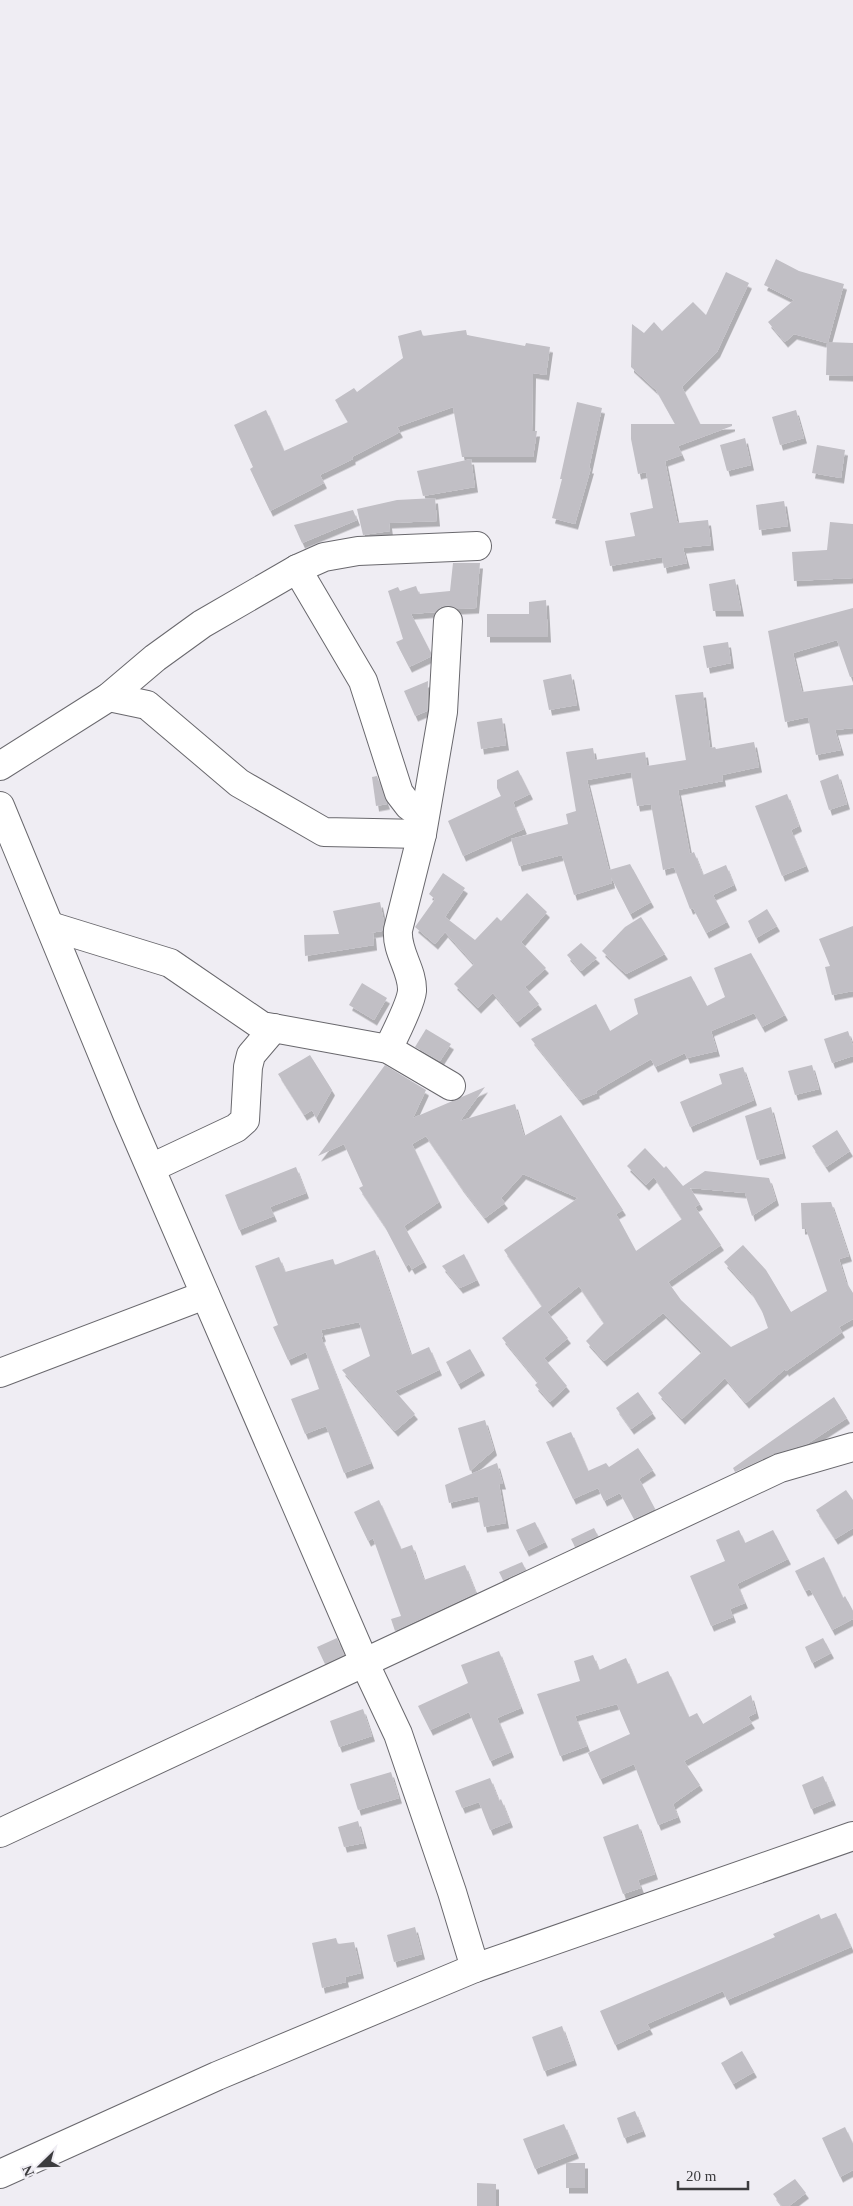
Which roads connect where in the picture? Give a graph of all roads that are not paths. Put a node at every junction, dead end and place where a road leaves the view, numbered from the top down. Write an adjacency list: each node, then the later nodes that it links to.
1 (477, 546): 2 (street)
2 (297, 569): 4 (street); 7 (street)
3 (448, 621): 7 (street)
4 (109, 697): 5 (street); 7 (street)
5 (0, 766)
6 (0, 806): 8 (street)
7 (423, 826): 10 (street)
8 (50, 926): 9 (street); 12 (street)
9 (274, 1028): 10 (street); 12 (street)
10 (388, 1050): 11 (street)
11 (451, 1086)
12 (150, 1168): 13 (street)
13 (205, 1295): 14 (street); 16 (street)
14 (0, 1373)
15 (853, 1447): 16 (street)
16 (365, 1664): 17 (street); 19 (street)
17 (0, 1833)
18 (853, 1836): 19 (street)
19 (475, 1968): 20 (street)
20 (0, 2174)

